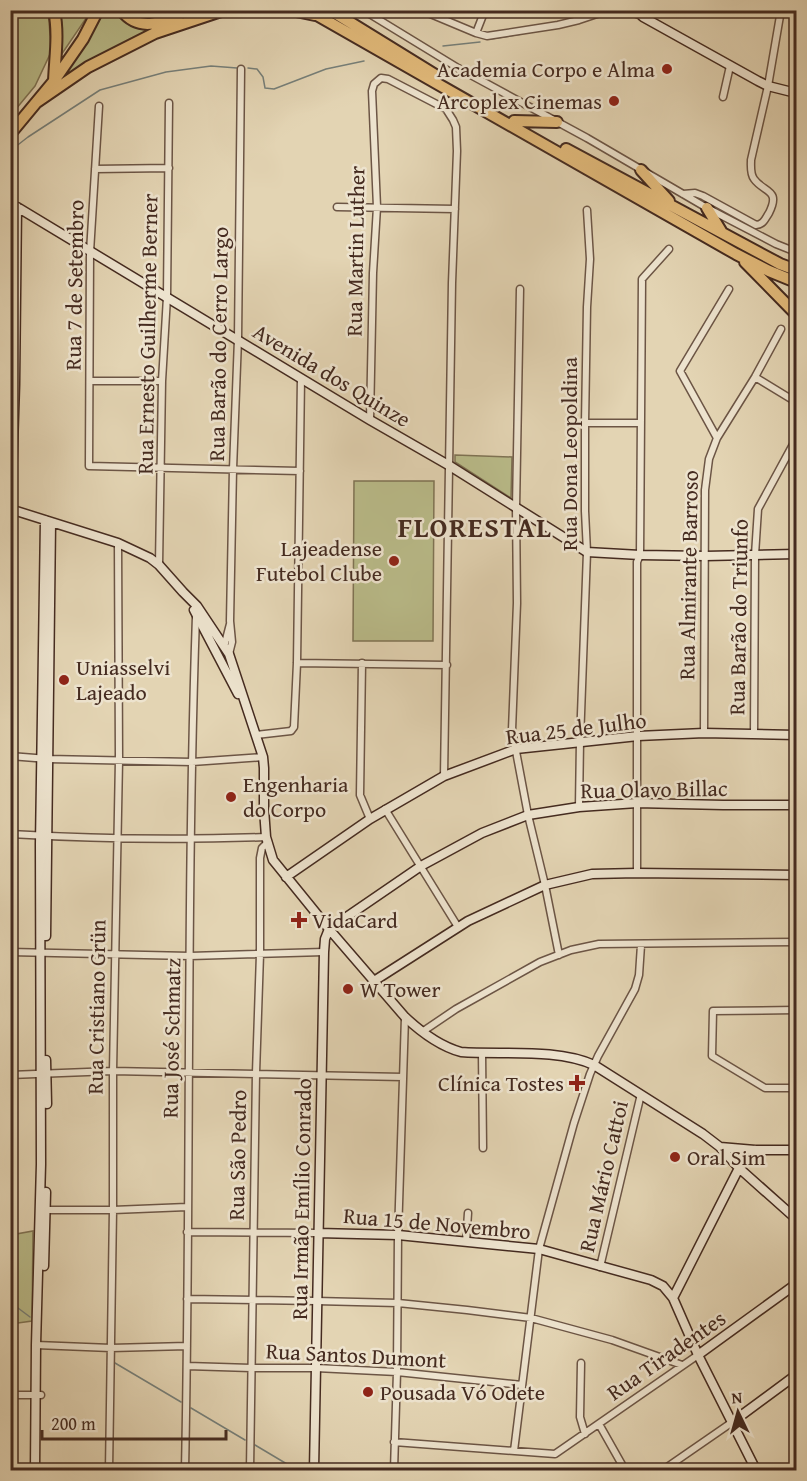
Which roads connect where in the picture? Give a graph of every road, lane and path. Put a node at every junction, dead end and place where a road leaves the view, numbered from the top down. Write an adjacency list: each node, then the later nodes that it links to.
1 (54, 10): 21 (highway)
2 (98, 10): 21 (highway)
3 (121, 10): 4 (highway)
4 (189, 10)
5 (224, 10): 25 (highway)
6 (291, 10): 15 (highway)
7 (330, 10): 17 (highway)
8 (343, 10): 17 (highway)
9 (363, 10): 29 (street)
10 (421, 10): 18 (street)
11 (485, 10): 18 (street)
12 (609, 10): 18 (street)
13 (627, 10): 16 (street)
14 (781, 10): 22 (street)
15 (312, 13): 46 (highway)
16 (645, 14): 19 (street)
17 (359, 28): 28 (highway)
18 (476, 33)
19 (730, 66): 22 (street); 24 (street)
20 (241, 69): 56 (street, Rua Barão do Cerro Largo)
21 (54, 81): 25 (highway)
22 (768, 86): 23 (street); 34 (street)
23 (796, 93)
24 (723, 97)
25 (37, 102): 30 (highway)
26 (169, 103): 31 (street, Rua Ernesto Guilherme Berner)
27 (99, 106): 32 (street, Rua 7 de Setembro)
28 (514, 122): 29 (highway); 36 (highway)
29 (557, 122): 33 (street)
30 (10, 134)
31 (169, 168): 32 (street); 53 (street, Rua Ernesto Guilherme Berner)
32 (95, 169): 44 (street, Rua 7 de Setembro)
33 (642, 170): 34 (street); 36 (highway)
34 (683, 194): 39 (street)
35 (14, 205): 44 (street, Avenida dos Quinze); 72 (street)
36 (673, 205): 42 (highway)
37 (337, 207): 38 (street)
38 (377, 207): 40 (street); 40 (street, Rua Martin Luther); 62 (street, Rua Martin Luther)
39 (707, 208): 42 (highway); 45 (street)
40 (456, 209): 67 (street)
41 (587, 210): 63 (street, Rua Dona Leopoldina)
42 (721, 231): 48 (highway)
43 (669, 249): 64 (street)
44 (90, 252): 53 (street, Avenida dos Quinze); 59 (street, Rua 7 de Setembro)
45 (796, 252)
46 (736, 254): 50 (highway); 54 (highway)
47 (796, 263): 48 (highway)
48 (780, 264): 49 (highway)
49 (796, 270)
50 (796, 282)
51 (520, 289): 71 (street)
52 (729, 289): 65 (street)
53 (166, 297): 56 (street, Avenida dos Quinze); 60 (street, Rua Ernesto Guilherme Berner)
54 (796, 314)
55 (781, 329): 57 (street, Rua Almirante Barroso)
56 (238, 339): 58 (street, Avenida dos Quinze); 69 (street, Rua Barão do Cerro Largo)
57 (755, 377): 61 (street); 65 (street, Rua Almirante Barroso)
58 (301, 378): 62 (street, Avenida dos Quinze); 70 (street)
59 (90, 381): 60 (street); 68 (street, Rua 7 de Setembro)
60 (162, 381): 68 (street, Rua Ernesto Guilherme Berner)
61 (796, 402)
62 (370, 420): 67 (street, Avenida dos Quinze)
63 (585, 423): 64 (street); 75 (street, Rua Dona Leopoldina)
64 (640, 423): 77 (street)
65 (717, 438): 79 (street, Rua Almirante Barroso)
66 (796, 439): 78 (street, Rua Barão do Triunfo)
67 (450, 466): 71 (street, Avenida dos Quinze); 85 (street)
68 (161, 468): 69 (street); 80 (street, Rua Ernesto Guilherme Berner)
69 (233, 469): 70 (street); 82 (street, Rua Barão do Cerro Largo)
70 (300, 471): 83 (street)
71 (516, 508): 75 (street, Avenida dos Quinze); 92 (street)
72 (11, 509): 73 (street)
73 (48, 521): 74 (street); 95 (street)
74 (118, 543): 80 (street); 96 (street, Rua Cristiano Grün)
75 (587, 552): 77 (street, Avenida dos Quinze); 91 (street, Rua Dona Leopoldina)
76 (796, 554): 78 (street, Avenida dos Quinze)
77 (640, 555): 79 (street, Avenida dos Quinze); 90 (street)
78 (755, 555): 79 (street, Avenida dos Quinze); 87 (street, Rua Barão do Triunfo)
79 (705, 556): 86 (street, Rua Almirante Barroso)
80 (159, 565): 81 (street)
81 (197, 609): 82 (street); 97 (street, Rua José Schmatz)
82 (222, 653): 88 (street)
83 (297, 663): 84 (street); 88 (street)
84 (362, 663): 85 (street); 104 (street)
85 (447, 665): 98 (street)
86 (704, 733): 87 (street, Rua 25 de Julho); 90 (street, Rua 25 de Julho)
87 (754, 734): 89 (street, Rua 25 de Julho)
88 (256, 735): 94 (street)
89 (796, 735)
90 (638, 736): 91 (street, Rua 25 de Julho); 99 (street)
91 (580, 741): 92 (street, Rua 25 de Julho); 101 (street, Rua Dona Leopoldina)
92 (516, 750): 98 (street, Rua 25 de Julho); 103 (street)
93 (10, 756): 95 (street)
94 (262, 757): 97 (street); 109 (street)
95 (45, 758): 96 (street); 106 (street)
96 (119, 760): 97 (street); 107 (street, Rua Cristiano Grün)
97 (192, 762): 108 (street, Rua José Schmatz)
98 (444, 776): 102 (street, Rua 25 de Julho)
99 (637, 803): 100 (street, Rua Olavo Billac); 101 (street, Rua Olavo Billac); 113 (street)
100 (796, 805)
101 (579, 807): 103 (street, Rua Olavo Billac)
102 (386, 809): 104 (street, Rua 25 de Julho); 111 (street)
103 (528, 815): 111 (street, Rua Olavo Billac); 116 (street)
104 (370, 819): 115 (street, Rua 25 de Julho)
105 (10, 834): 106 (street)
106 (44, 836): 107 (street); 123 (street)
107 (117, 839): 108 (street); 125 (street, Rua Cristiano Grün)
108 (192, 839): 109 (street); 127 (street, Rua José Schmatz)
109 (267, 839): 110 (street); 112 (street, Rua São Pedro)
110 (274, 862): 112 (street); 115 (street)
111 (421, 866): 117 (street); 118 (street, Rua Olavo Billac)
112 (260, 867): 124 (street, Rua São Pedro)
113 (638, 873): 114 (street); 116 (street)
114 (796, 875)
115 (286, 877): 118 (street)
116 (545, 885): 117 (street); 126 (street)
117 (458, 927): 128 (street)
118 (329, 929): 122 (street, Rua Irmão Emílio Conrado); 128 (street)
119 (796, 942): 120 (street)
120 (641, 945): 126 (street); 133 (street)
121 (10, 952): 123 (street)
122 (324, 952): 124 (street); 139 (street, Rua Irmão Emílio Conrado)
123 (43, 953): 125 (street); 137 (street)
124 (260, 954): 127 (street); 136 (street, Rua São Pedro)
125 (116, 955): 127 (street); 134 (street, Rua Cristiano Grün)
126 (559, 955): 131 (street)
127 (190, 956): 135 (street, Rua José Schmatz)
128 (374, 981): 130 (street)
129 (796, 1010): 141 (street)
130 (405, 1017): 131 (street); 140 (street)
131 (422, 1032): 132 (street)
132 (482, 1053): 133 (street); 144 (street)
133 (594, 1065): 142 (street); 158 (street)
134 (113, 1071): 135 (street); 137 (street); 150 (street, Rua Cristiano Grün)
135 (188, 1072): 136 (street); 148 (street, Rua José Schmatz)
136 (256, 1073): 139 (street); 154 (street, Rua São Pedro)
137 (44, 1075): 138 (street); 149 (street)
138 (10, 1076)
139 (321, 1076): 140 (street); 155 (street, Rua Irmão Emílio Conrado)
140 (403, 1077): 156 (street)
141 (796, 1088)
142 (641, 1094): 143 (street); 159 (street, Rua Mário Cattoi)
143 (720, 1147): 145 (street); 147 (street)
144 (483, 1148)
145 (755, 1150): 146 (street); 147 (street)
146 (796, 1150)
147 (739, 1168): 152 (street); 161 (street)
148 (187, 1207): 150 (street); 153 (street, Rua José Schmatz)
149 (43, 1210): 150 (street); 167 (street)
150 (113, 1210): 169 (street, Rua Cristiano Grün)
151 (468, 1213): 157 (street)
152 (796, 1220)
153 (187, 1232): 154 (street, Rua 15 de Novembro); 162 (street, Rua José Schmatz)
154 (254, 1232): 155 (street, Rua 15 de Novembro); 163 (street, Rua São Pedro)
155 (318, 1233): 156 (street, Rua 15 de Novembro); 164 (street, Rua Irmão Emílio Conrado)
156 (398, 1235): 157 (street, Rua 15 de Novembro); 165 (street)
157 (466, 1242): 158 (street, Rua 15 de Novembro)
158 (539, 1249): 159 (street, Rua 15 de Novembro); 166 (street)
159 (600, 1267): 161 (street, Rua 15 de Novembro)
160 (796, 1284): 170 (street, Rua Tiradentes)
161 (673, 1298): 170 (street)
162 (187, 1299): 163 (street); 168 (street, Rua José Schmatz)
163 (253, 1299): 164 (street); 174 (street, Rua São Pedro)
164 (316, 1300): 165 (street); 175 (street, Rua Irmão Emílio Conrado)
165 (398, 1304): 166 (street); 176 (street)
166 (531, 1318): 172 (street); 178 (street)
167 (39, 1345): 169 (street); 180 (street)
168 (187, 1346): 169 (street); 173 (street, Rua José Schmatz)
169 (111, 1348): 190 (street, Rua Cristiano Grün)
170 (698, 1355): 172 (street, Rua Tiradentes); 181 (street)
171 (581, 1363): 184 (street)
172 (682, 1365): 182 (street, Rua Tiradentes)
173 (187, 1366): 174 (street, Rua Santos Dumont); 191 (street, Rua José Schmatz)
174 (251, 1368): 175 (street, Rua Santos Dumont); 192 (street, Rua São Pedro)
175 (316, 1368): 176 (street, Rua Santos Dumont); 193 (street, Rua Irmão Emílio Conrado)
176 (397, 1372): 178 (street, Rua Santos Dumont); 185 (street)
177 (796, 1375): 181 (street)
178 (522, 1385): 186 (street)
179 (10, 1395): 180 (street)
180 (38, 1396): 183 (street)
181 (731, 1423): 196 (street); 197 (street)
182 (599, 1424): 184 (street, Rua Tiradentes); 195 (street)
183 (38, 1426): 188 (street); 189 (street)
184 (585, 1434): 186 (street, Rua Tiradentes)
185 (394, 1442): 186 (street); 194 (street)
186 (514, 1451)
187 (796, 1466): 198 (street)
188 (35, 1470)
189 (40, 1470)
190 (109, 1470)
191 (185, 1470)
192 (250, 1470)
193 (314, 1470)
194 (394, 1470)
195 (625, 1470)
196 (663, 1470)
197 (756, 1470)
198 (791, 1470)

